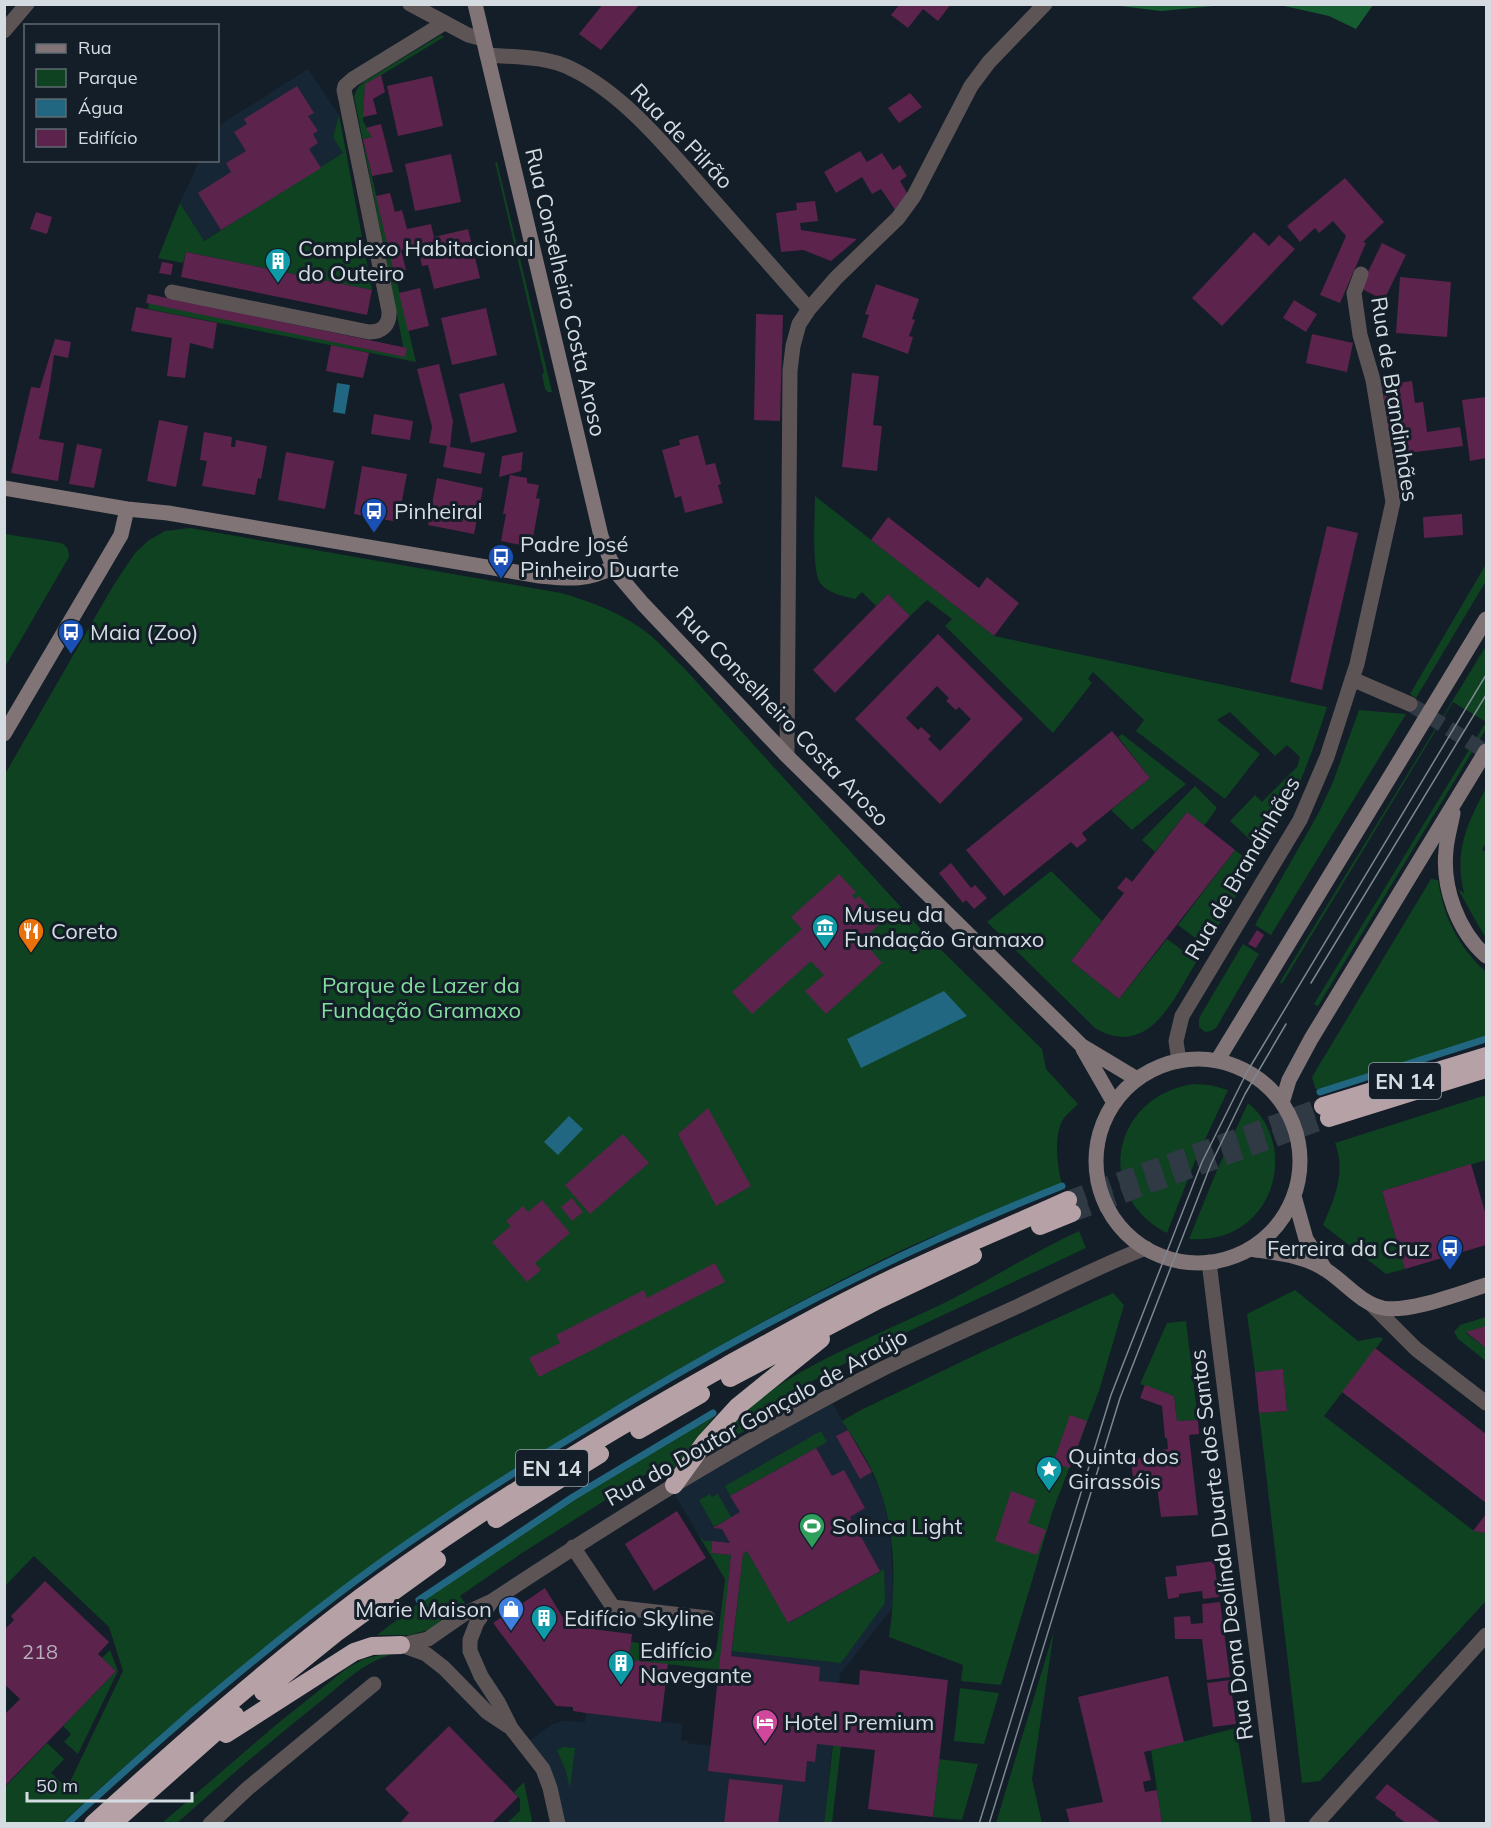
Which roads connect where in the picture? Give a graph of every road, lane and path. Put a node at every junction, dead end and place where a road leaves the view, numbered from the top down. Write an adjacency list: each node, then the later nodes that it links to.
1 (27, 4): 6 (street)
2 (410, 4): 5 (street)
3 (475, 4): 8 (main road, Rua Conselheiro Costa Aroso)
4 (1045, 4): 12 (street)
5 (432, 9): 7 (street)
6 (7, 23)
7 (444, 23): 8 (street); 11 (street)
8 (483, 39): 9 (main road, Rua Conselheiro Costa Aroso)
9 (487, 55): 12 (street, Rua de Pilrão); 15 (main road, Rua Conselheiro Costa Aroso)
10 (1361, 274): 17 (street, Rua de Brandinhães)
11 (172, 292)
12 (809, 309): 21 (street)
13 (4, 488): 14 (main road)
14 (127, 509): 15 (main road); 19 (main road)
15 (614, 567): 21 (main road, Rua Conselheiro Costa Aroso)
16 (1486, 620): 27 (main road)
17 (1352, 679): 18 (street); 26 (street, Rua de Brandinhães)
18 (1410, 704)
19 (4, 734)
20 (1486, 751): 22 (main road)
21 (787, 756): 24 (main road, Rua Conselheiro Costa Aroso)
22 (1454, 804): 23 (main road); 31 (main road)
23 (1486, 956)
24 (1082, 1046): 29 (main road, Rua Conselheiro Costa Aroso); 30 (main road, Rua Conselheiro Costa Aroso)
25 (1486, 1056): 28 (highway, EN 14)
26 (1179, 1061): 27 (main road); 29 (main road)
27 (1217, 1061): 31 (main road)
28 (1486, 1069)
29 (1137, 1079): 30 (main road)
30 (1114, 1103): 33 (main road)
31 (1282, 1103): 32 (main road)
32 (1294, 1196): 34 (main road); 36 (main road)
33 (1146, 1248): 35 (main road); 41 (street, Rua do Doutor Gonçalo de Araújo)
34 (1251, 1249): 35 (main road); 36 (main road)
35 (1209, 1262): 54 (street, Rua Dona Deolínda Duarte dos Santos)
36 (1325, 1269): 38 (main road)
37 (1486, 1285): 38 (main road)
38 (1371, 1304): 40 (street)
39 (859, 1310): 41 (highway); 49 (highway, EN 14); 50 (highway, EN 14)
40 (1486, 1403)
41 (674, 1485): 42 (street, Rua do Doutor Gonçalo de Araújo)
42 (573, 1547): 43 (street, Rua do Doutor Gonçalo de Araújo); 44 (street)
43 (492, 1601): 46 (street, Rua do Doutor Gonçalo de Araújo); 48 (street)
44 (708, 1618)
45 (1486, 1635): 55 (street)
46 (401, 1645): 48 (street); 49 (highway)
47 (374, 1684): 52 (street)
48 (511, 1728): 53 (street)
49 (174, 1768): 51 (highway, EN 14)
50 (93, 1824)
51 (112, 1824)
52 (210, 1824)
53 (558, 1824)
54 (1278, 1824)
55 (1316, 1824)

